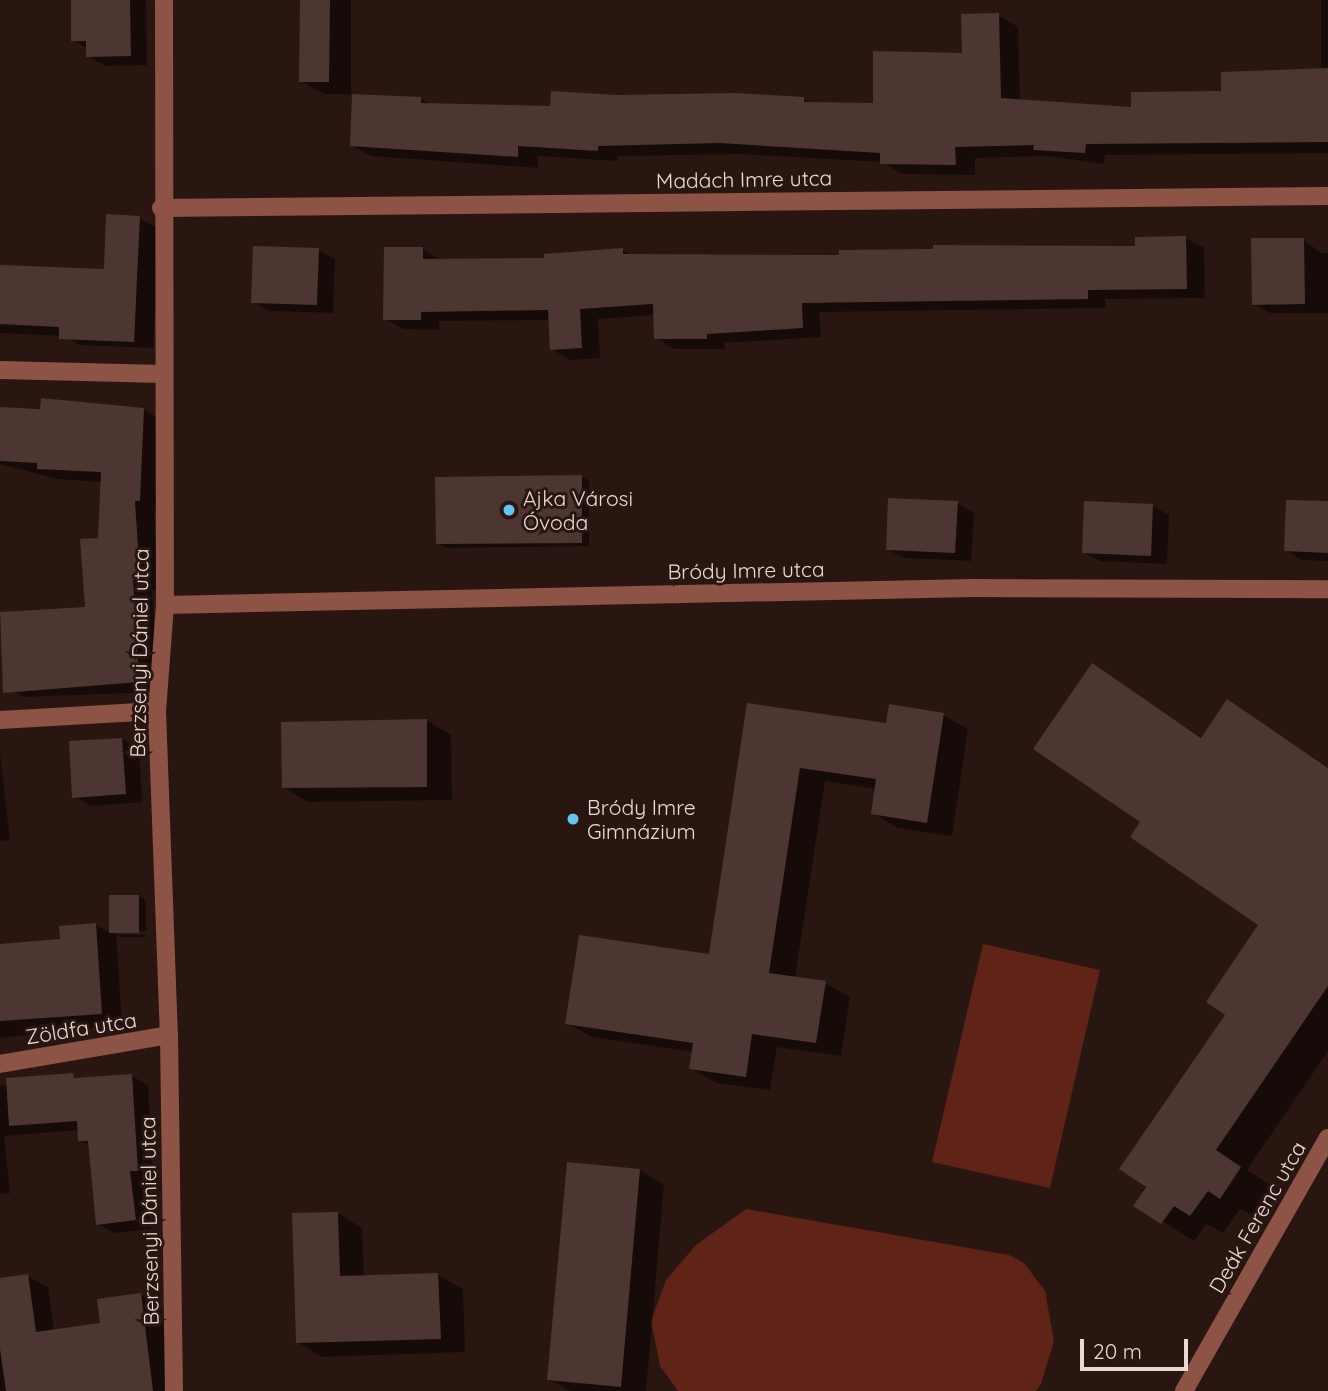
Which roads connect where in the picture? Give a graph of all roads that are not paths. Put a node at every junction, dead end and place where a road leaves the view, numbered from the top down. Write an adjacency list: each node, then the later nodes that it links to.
1 (164, 0): 3 (street, Berzsenyi Dániel utca)
2 (1328, 196): 3 (street, Madách Imre utca)
3 (161, 208): 5 (street, Berzsenyi Dániel utca)
4 (0, 370): 5 (street)
5 (163, 374): 7 (street, Berzsenyi Dániel utca)
6 (1328, 589): 7 (street, Bródy Imre utca)
7 (165, 606): 8 (street, Berzsenyi Dániel utca)
8 (157, 711): 9 (street); 10 (street, Berzsenyi Dániel utca)
9 (0, 720)
10 (169, 1035): 11 (street, Zöldfa utca); 13 (street, Berzsenyi Dániel utca)
11 (0, 1064)
12 (1328, 1138): 14 (street, Deák Ferenc utca)
13 (174, 1391)
14 (1184, 1391)

